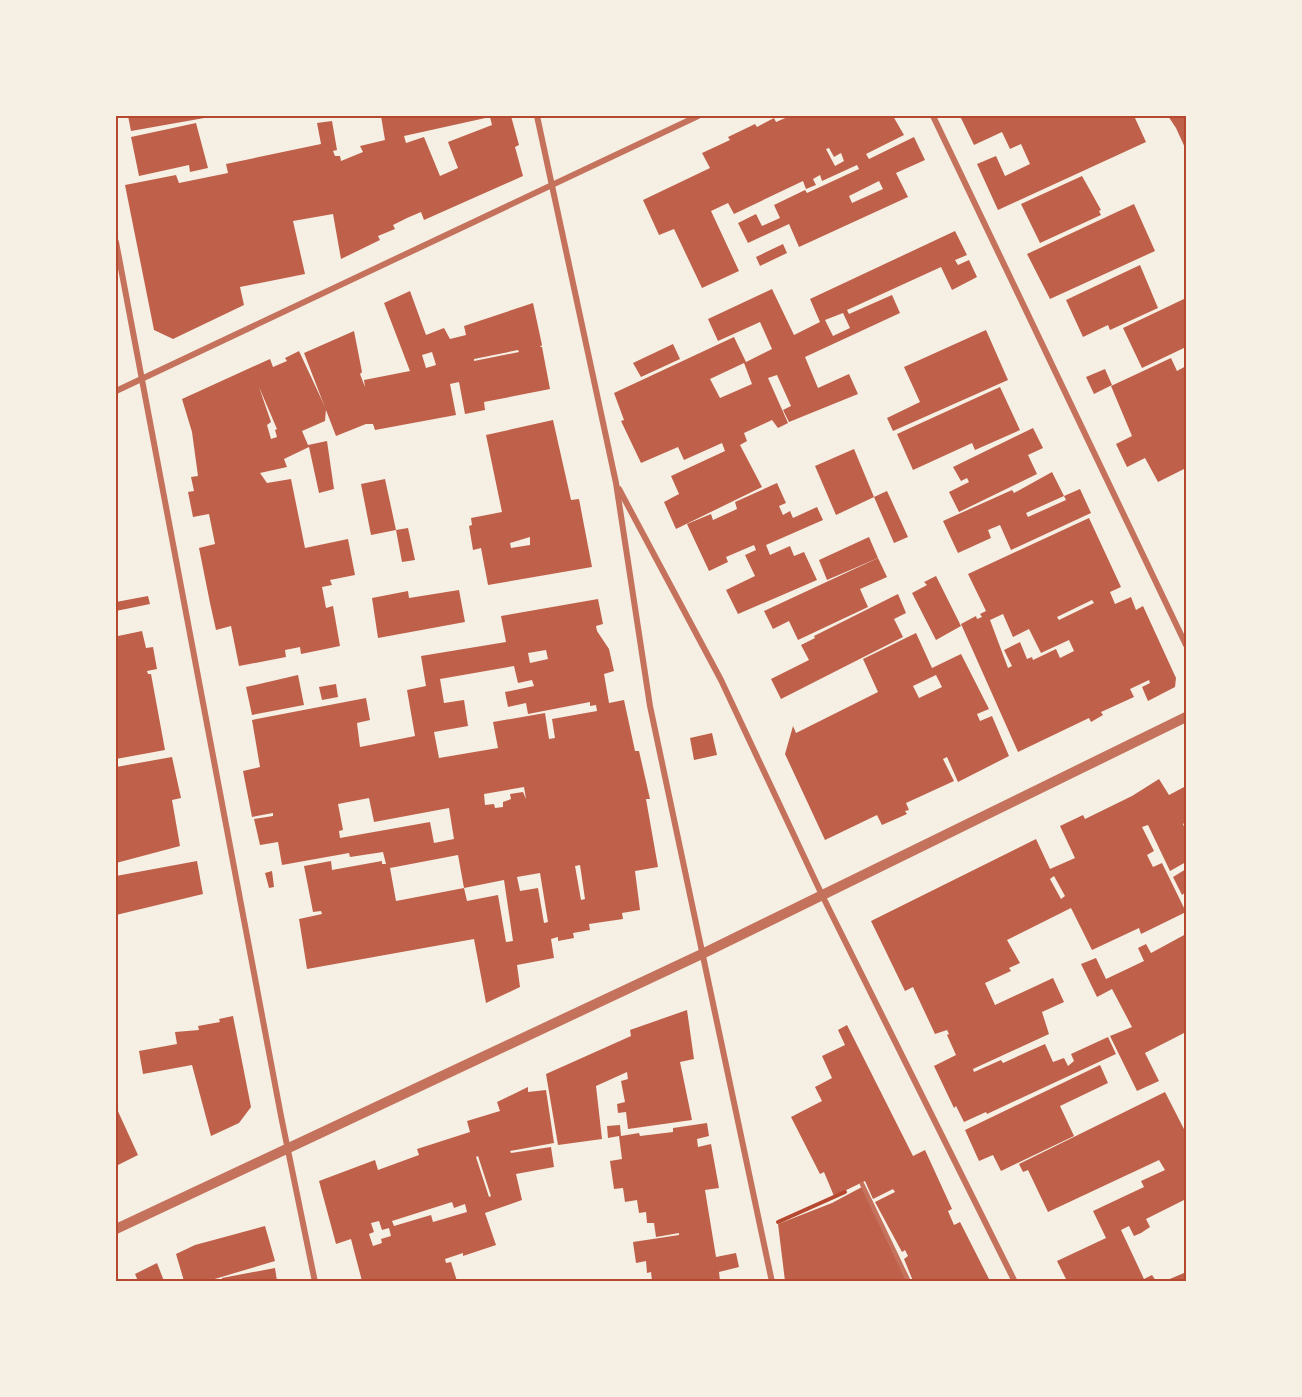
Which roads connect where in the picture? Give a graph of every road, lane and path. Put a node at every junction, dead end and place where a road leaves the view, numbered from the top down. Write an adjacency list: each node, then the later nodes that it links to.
1 (537, 116): 4 (street)
2 (698, 116): 4 (street)
3 (933, 116): 9 (street)
4 (551, 185): 6 (street); 8 (street)
5 (116, 242): 6 (street)
6 (141, 379): 7 (street); 13 (street)
7 (116, 391)
8 (616, 483): 11 (street); 12 (street)
9 (1186, 645)
10 (1186, 717): 11 (street)
11 (822, 895): 12 (street); 20 (street)
12 (704, 953): 13 (street); 16 (street)
13 (287, 1150): 15 (street); 17 (street)
14 (862, 1184): 16 (path); 19 (lane)
15 (116, 1230)
16 (761, 1230): 18 (street)
17 (315, 1281)
18 (772, 1281)
19 (909, 1281)
20 (1016, 1281)

